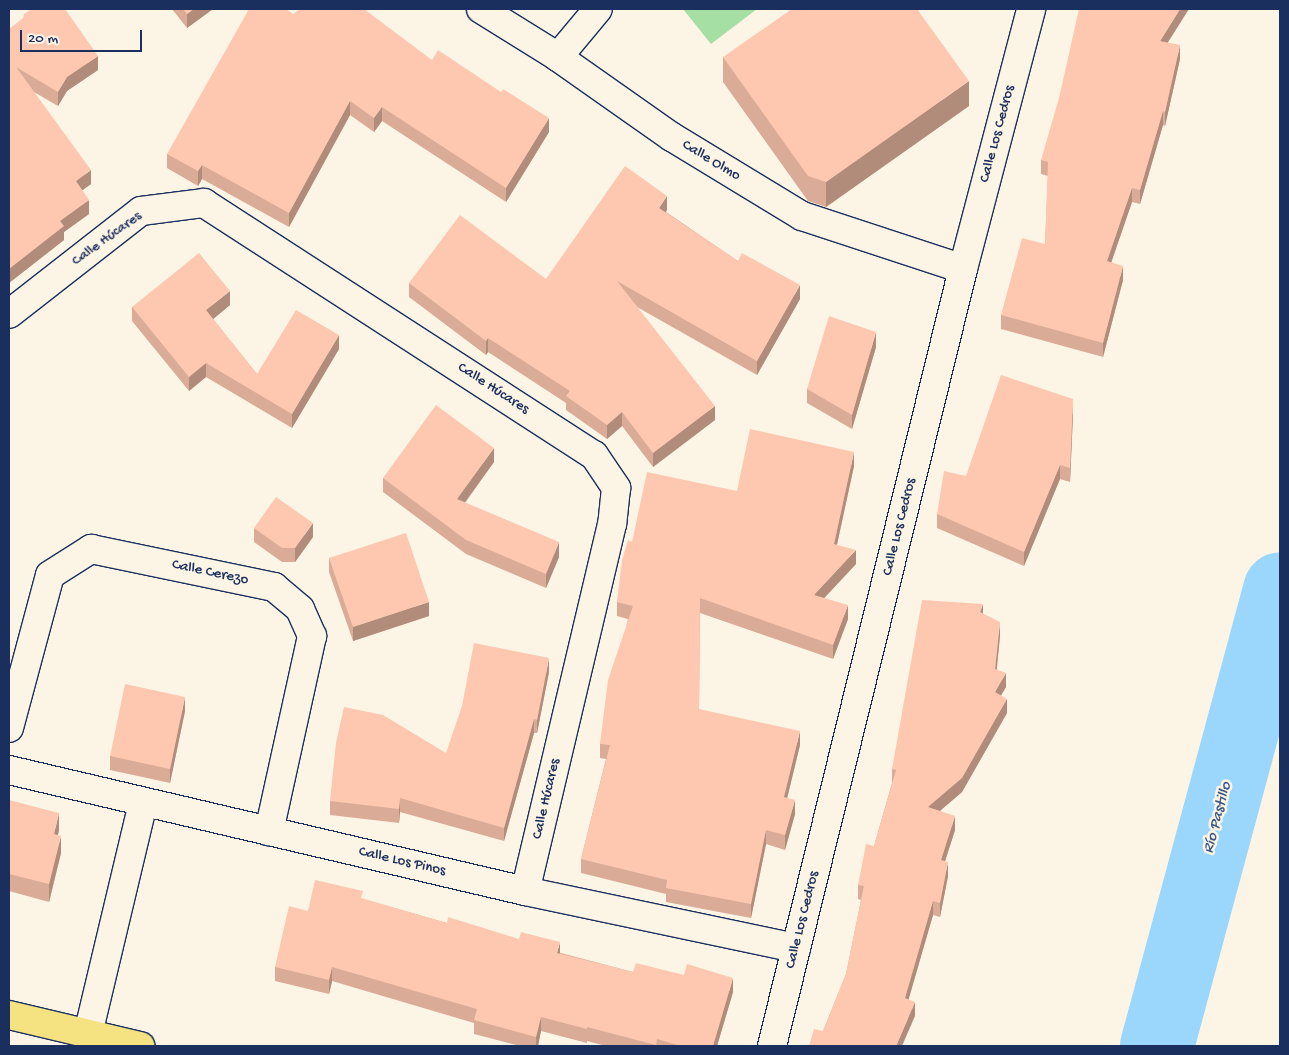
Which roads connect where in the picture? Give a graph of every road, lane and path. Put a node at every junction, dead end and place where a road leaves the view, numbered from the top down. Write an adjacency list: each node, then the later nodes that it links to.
1 (481, 9): 4 (street, Calle Olmo)
2 (598, 9): 4 (street)
3 (1031, 9): 5 (street, Calle Los Cedros)
4 (558, 57): 5 (street, Calle Olmo)
5 (963, 268): 12 (street, Calle Los Cedros)
6 (9, 314): 11 (street, Calle Húcares)
7 (9, 728): 10 (street, Calle Cerezo)
8 (9, 770): 9 (street, Calle Los Pinos)
9 (143, 803): 10 (street, Calle Los Pinos); 14 (street)
10 (269, 831): 11 (street, Calle Los Pinos)
11 (525, 891): 12 (street, Calle Los Pinos)
12 (796, 948): 16 (street, Calle Los Cedros)
13 (9, 1015): 14 (highway)
14 (88, 1034): 15 (highway)
15 (140, 1046)
16 (772, 1046)

